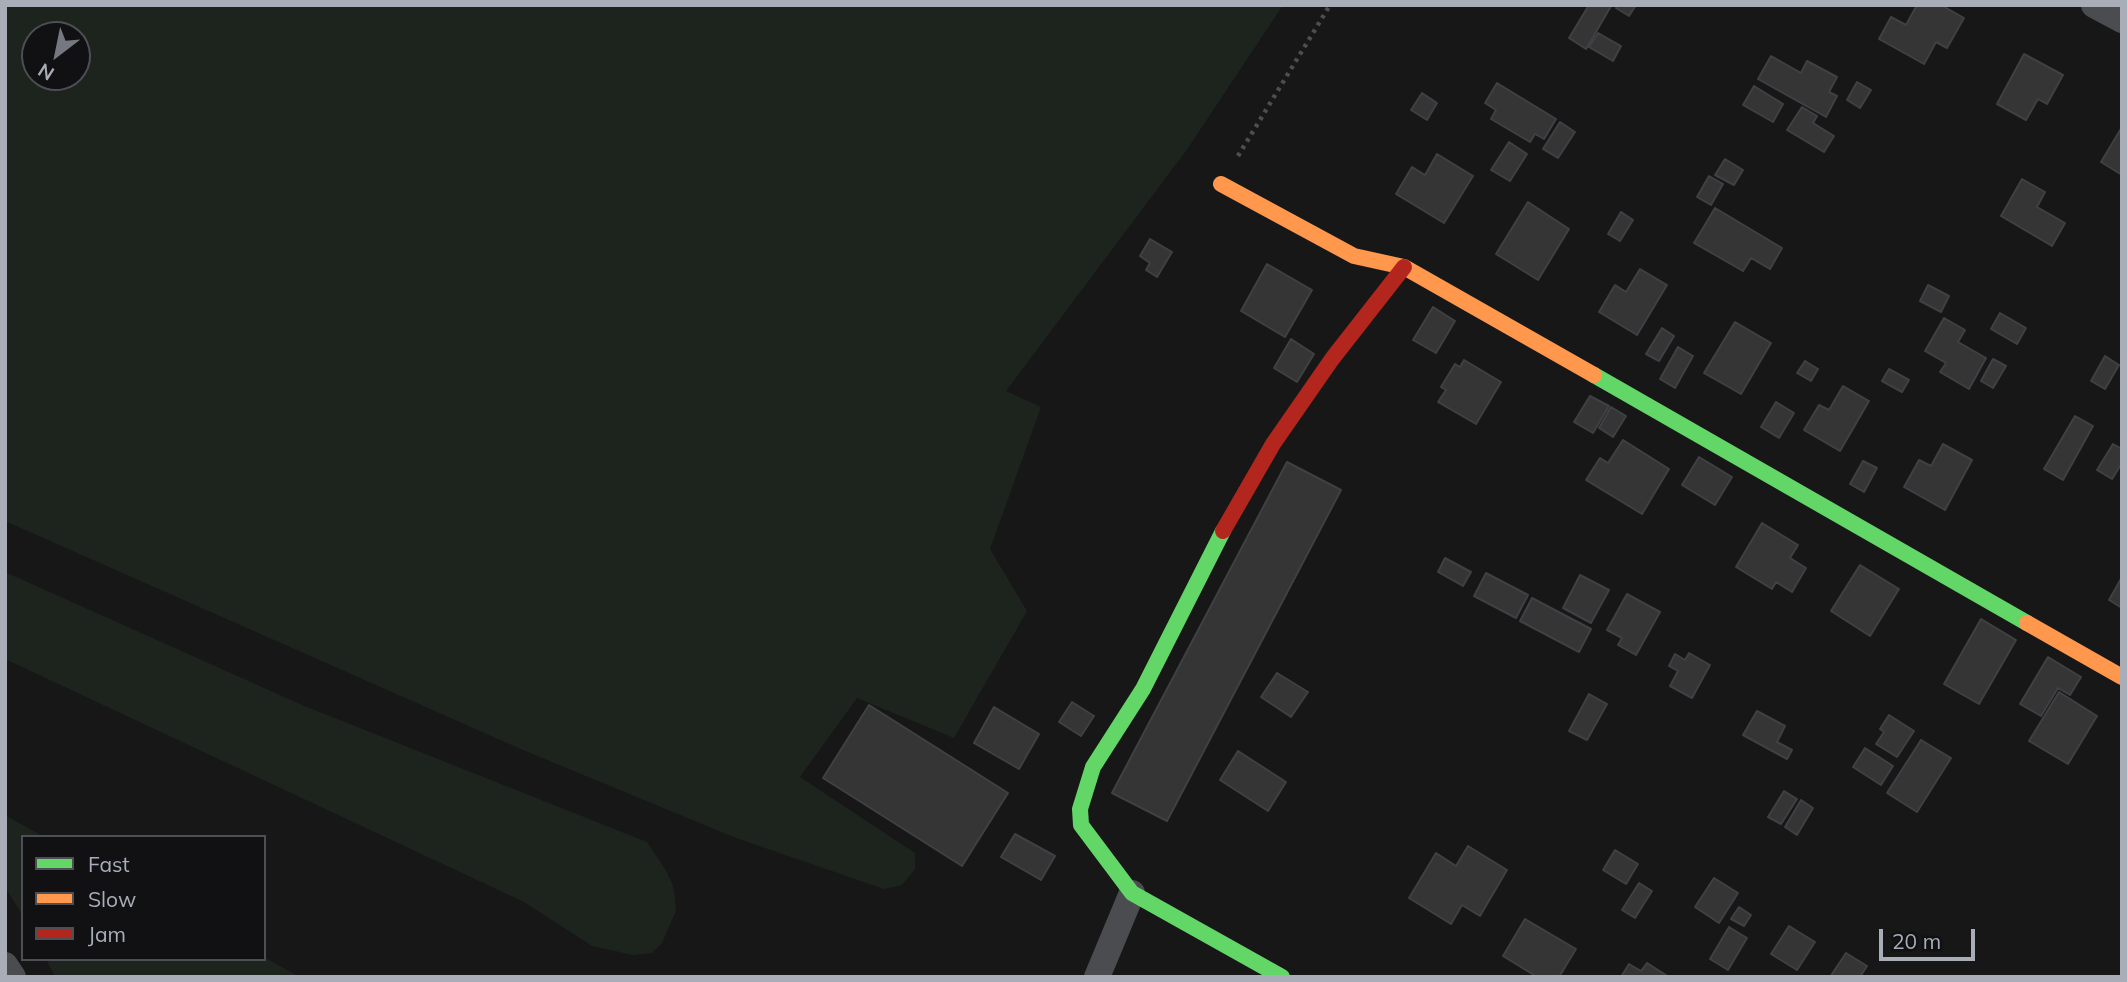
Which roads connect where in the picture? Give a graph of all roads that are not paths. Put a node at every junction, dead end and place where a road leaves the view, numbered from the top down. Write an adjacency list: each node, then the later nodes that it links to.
1 (2094, 5): 2 (street)
2 (2122, 20)
3 (1221, 184): 4 (street)
4 (1404, 267): 5 (street); 6 (street)
5 (2122, 677)
6 (1132, 893): 9 (street); 10 (street)
7 (5, 965): 8 (street)
8 (13, 977)
9 (1097, 977)
10 (1282, 977)

